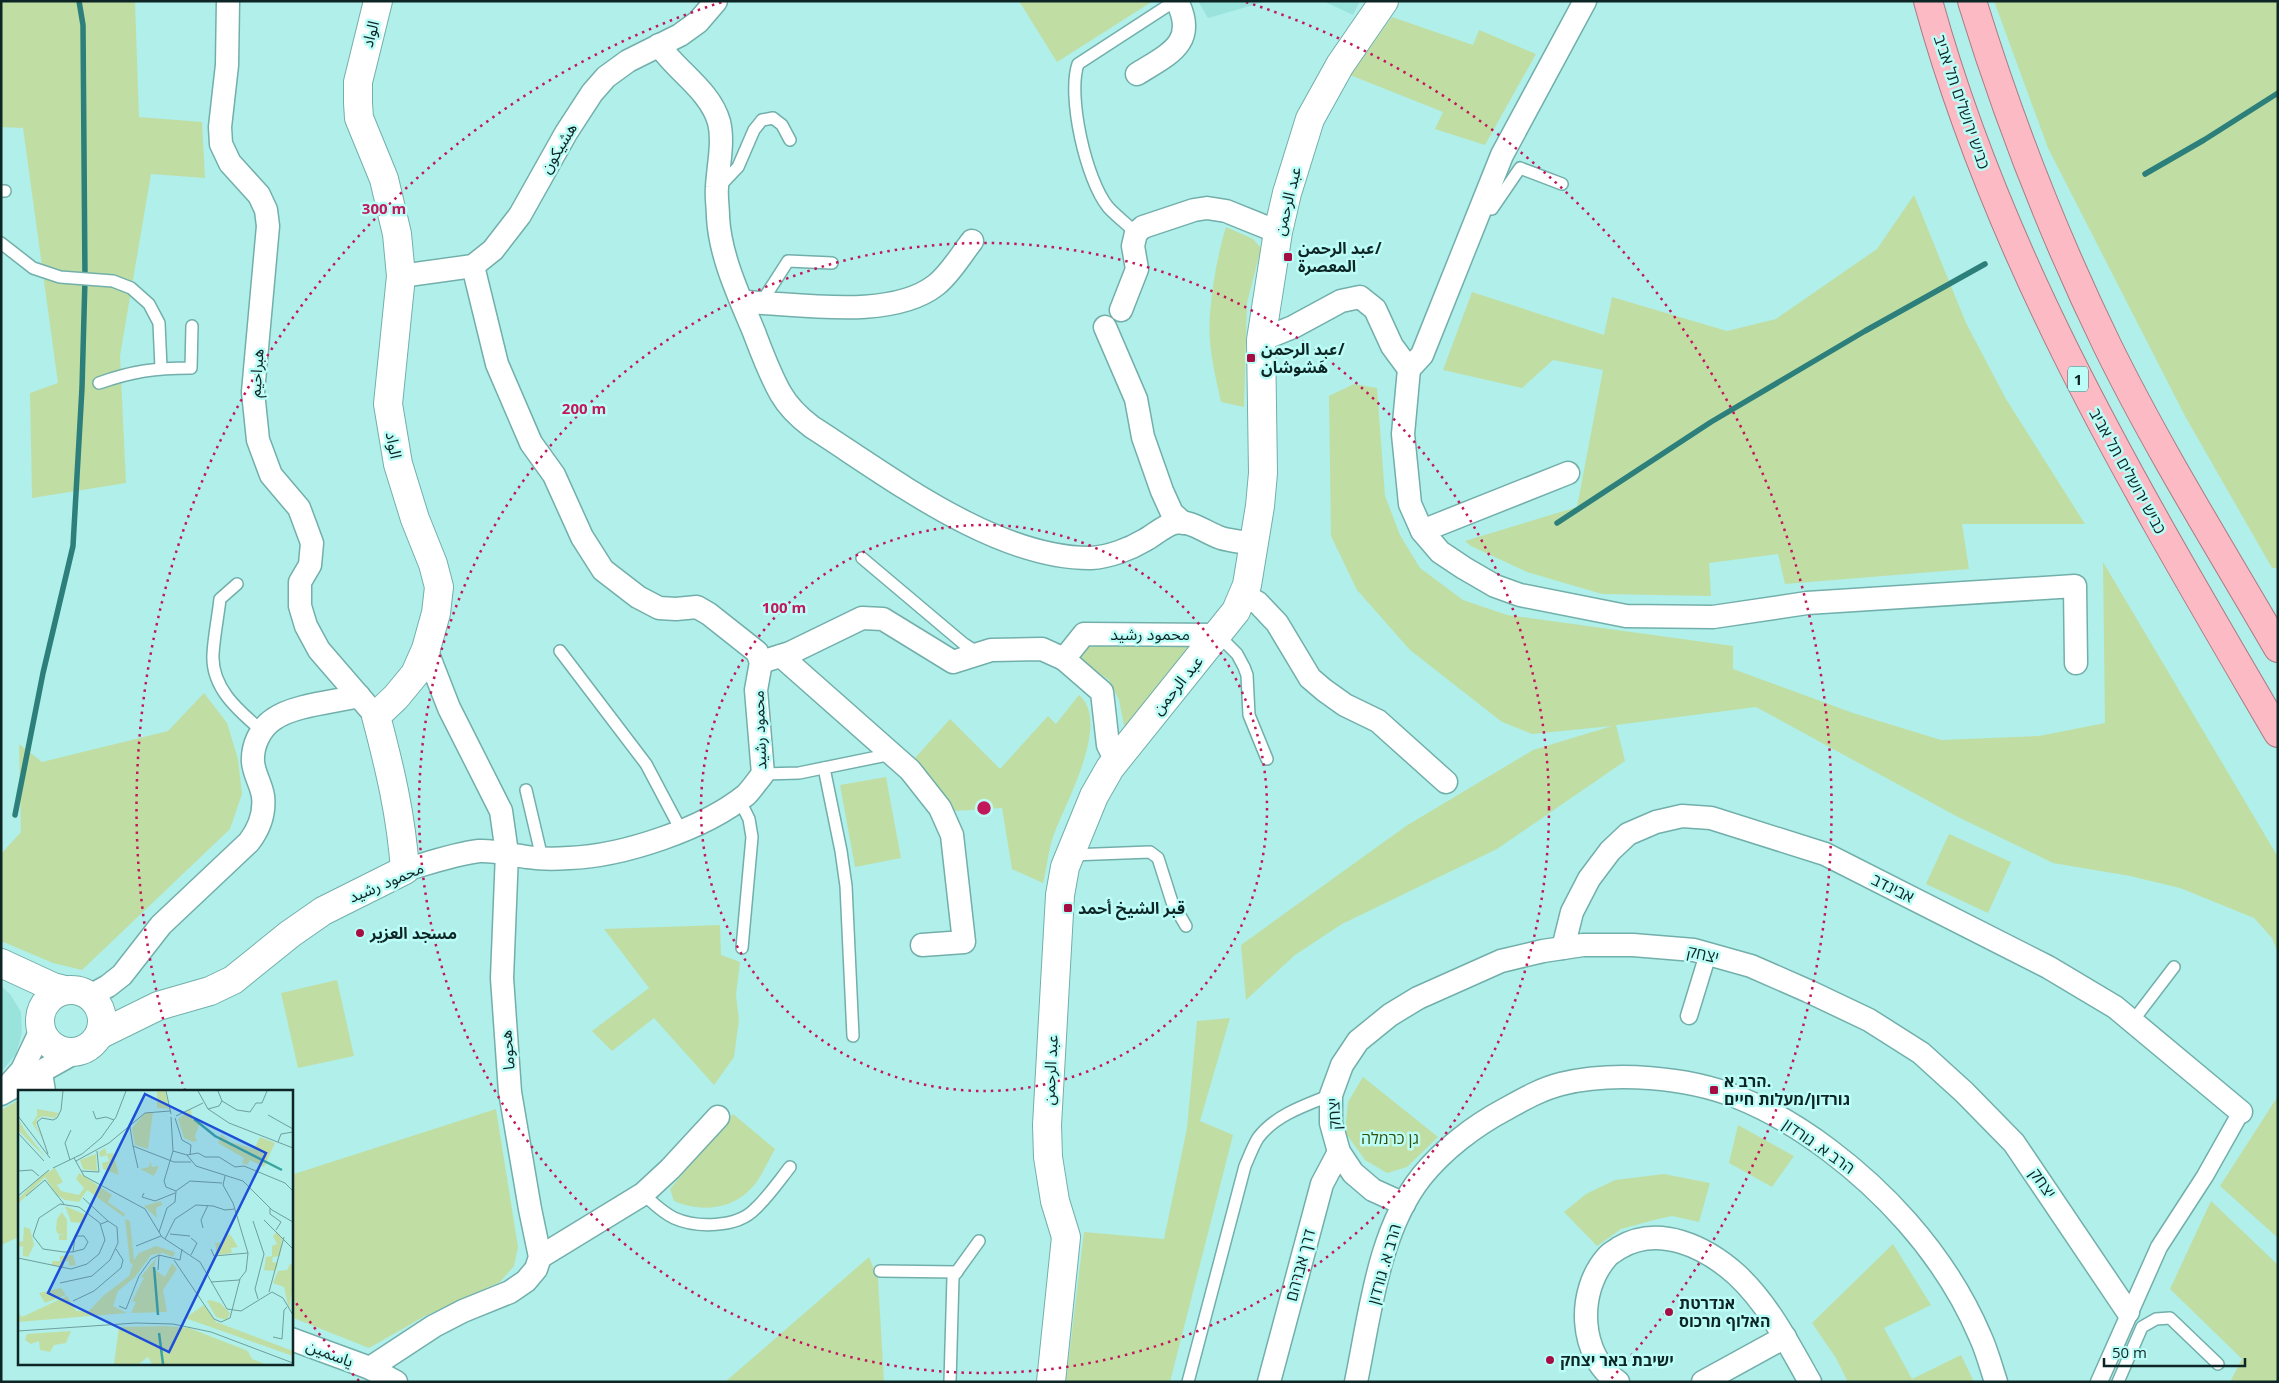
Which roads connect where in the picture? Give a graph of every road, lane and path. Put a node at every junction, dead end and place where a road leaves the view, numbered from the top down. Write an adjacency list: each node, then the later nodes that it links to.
1 (228, 1): 45 (street, هبراحيم)
2 (378, 1): 21 (street, الواد)
3 (716, 1): 9 (street, هشيكون)
4 (1176, 1): 10 (street); 16 (lane)
5 (1384, 1): 15 (street, عبد الرحمن)
6 (1585, 1): 14 (street)
7 (1928, 1): 48 (highway, כביש ירושלים תל אביב / 1)
8 (1972, 1): 38 (highway)
9 (659, 45): 13 (street); 20 (street, هشيكون)
10 (1137, 74)
11 (790, 140): 13 (lane)
12 (1562, 184): 14 (lane)
13 (717, 189): 22 (street)
14 (1481, 205): 28 (street)
15 (1278, 232): 16 (street); 26 (street, عبد الرحمن)
16 (1136, 233): 23 (street)
17 (972, 241): 22 (street)
18 (1, 243): 27 (lane)
19 (832, 263): 22 (lane)
20 (473, 266): 21 (street); 42 (street)
21 (401, 276): 39 (street, الواد)
22 (751, 302): 31 (street)
23 (1121, 310)
24 (192, 326): 27 (lane)
25 (1105, 328): 31 (street)
26 (1261, 340): 28 (street); 33 (street, عبد الرحمن)
27 (161, 368): 29 (lane)
28 (1409, 369): 32 (street)
29 (99, 383)
30 (1568, 473): 32 (street)
31 (1183, 523): 33 (street)
32 (1422, 531): 44 (street)
33 (1254, 544): 36 (street, عبد الرحمن)
34 (862, 558): 41 (lane)
35 (237, 584): 47 (lane)
36 (1243, 594): 37 (street, عبد الرحمن); 54 (street)
37 (1218, 635): 43 (street, محمود رشيد); 50 (lane); 51 (street, عبد الرحمن)
38 (2278, 648)
39 (426, 649): 46 (street, الواد); 58 (street, هحوما)
40 (560, 651): 57 (lane)
41 (980, 654): 42 (street); 43 (street)
42 (771, 659): 49 (street); 53 (street, محمود رشيد)
43 (1064, 659): 51 (street)
44 (2076, 663)
45 (359, 696): 46 (street, هبراحيم); 47 (street)
46 (376, 716): 61 (street)
47 (262, 730): 69 (street)
48 (2278, 733)
49 (892, 754): 52 (lane); 63 (street)
50 (1267, 759)
51 (1116, 761): 59 (street, عبد الرحمن)
52 (824, 768): 53 (lane); 75 (lane)
53 (763, 774): 56 (street, محمود رشيد)
54 (1446, 782)
55 (526, 790): 60 (lane)
56 (739, 799): 57 (street, محمود رشيد); 64 (lane)
57 (682, 832): 60 (street, محمود رشيد)
58 (507, 853): 60 (street, محمود رشيد); 61 (street, محمود رشيد); 87 (street, هحوما)
59 (1070, 855): 62 (lane); 97 (street, عبد الرحمن)
60 (542, 858)
61 (405, 870): 70 (street, محمود رشيد)
62 (1186, 926)
63 (922, 945)
64 (742, 948)
65 (1563, 948): 66 (street, יצחק); 72 (street, אבינדב); 79 (street, יצחק)
66 (1708, 954): 71 (street); 90 (street, יצחק)
67 (1, 964): 69 (street, محمود رشيد); 73 (street, محمود رشيد)
68 (2174, 967): 72 (lane)
69 (84, 997): 70 (street, محمود رشيد); 73 (street); 74 (street)
70 (158, 1006): 74 (street, محمود رشيد)
71 (1689, 1016)
72 (2132, 1022): 80 (street, אבינדב)
73 (40, 1023): 76 (street); 78 (street)
74 (99, 1035): 76 (street)
75 (853, 1036)
76 (74, 1053): 77 (street)
77 (42, 1082): 78 (street)
78 (1, 1093)
79 (1331, 1095): 82 (street, יצחק); 98 (lane)
80 (2241, 1112): 90 (street)
81 (718, 1117): 84 (street)
82 (1339, 1152): 85 (street, יצחק); 99 (street, דרך אברהם)
83 (790, 1168): 84 (lane)
84 (643, 1194): 87 (street)
85 (1404, 1204): 100 (street, הרב א. גורדון); 104 (street, הרב א. גורדון)
86 (979, 1241): 89 (lane)
87 (540, 1257): 94 (street)
88 (880, 1271): 89 (lane)
89 (956, 1272): 96 (lane)
90 (2128, 1312): 105 (street)
91 (1785, 1337): 101 (street); 102 (street); 103 (street)
92 (292, 1339): 94 (street, ياسمين)
93 (2218, 1364): 106 (lane)
94 (370, 1368): 95 (street, ياسمين)
95 (396, 1382)
96 (950, 1382)
97 (1051, 1382)
98 (1188, 1382)
99 (1268, 1382)
100 (1356, 1382)
101 (1618, 1382)
102 (1703, 1382)
103 (1810, 1382)
104 (1996, 1382)
105 (2099, 1382)
106 (2118, 1382)

